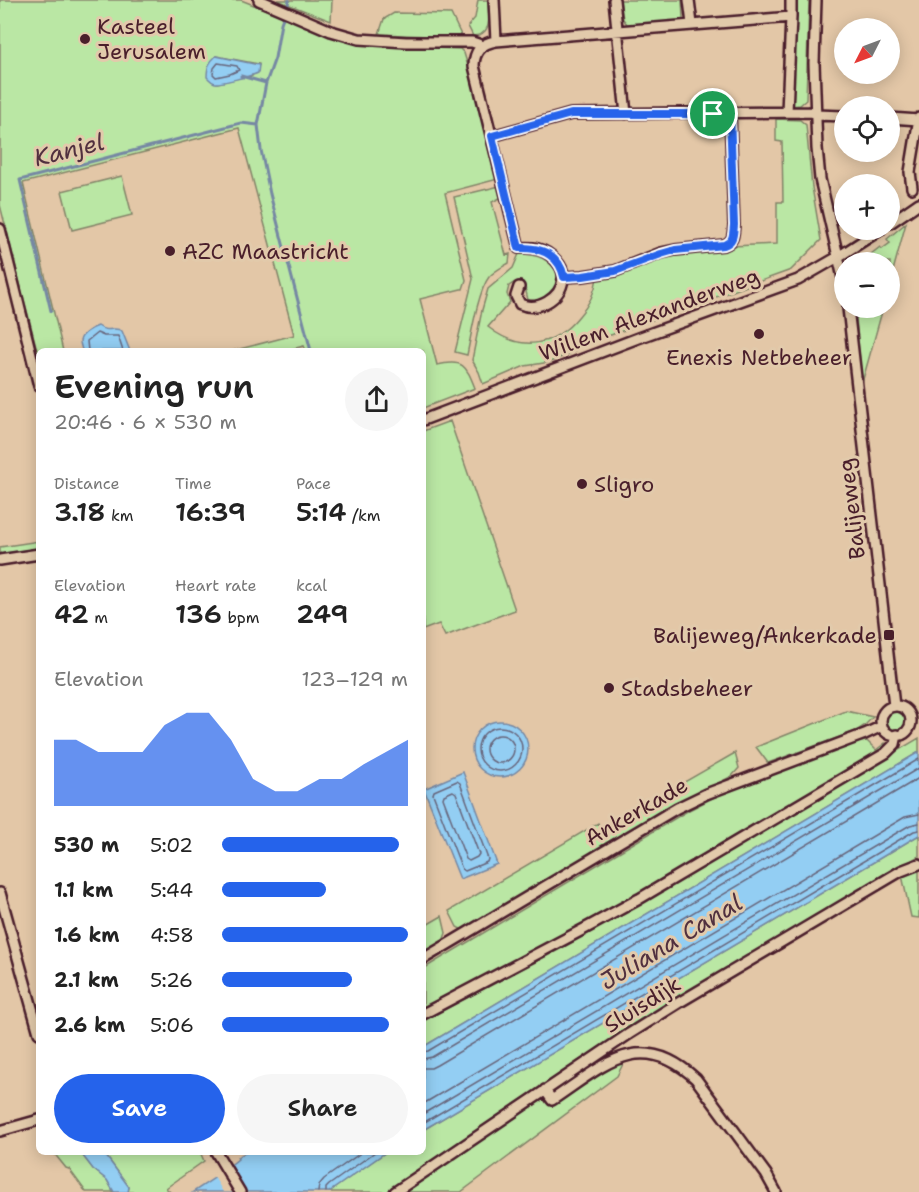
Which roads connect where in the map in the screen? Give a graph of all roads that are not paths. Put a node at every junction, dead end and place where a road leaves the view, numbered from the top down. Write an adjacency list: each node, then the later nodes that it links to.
1 (259, 0): 11 (street)
2 (494, 0): 10 (street)
3 (614, 0): 9 (street)
4 (689, 0): 8 (street)
5 (791, 0): 7 (street)
6 (816, 0): 13 (street)
7 (791, 17): 8 (street); 12 (street)
8 (692, 24): 9 (street)
9 (618, 31): 10 (street); 14 (street)
10 (496, 41): 11 (street)
11 (481, 46): 19 (street)
12 (787, 112): 13 (street); 15 (street)
13 (816, 113): 16 (street); 25 (street)
14 (626, 114): 15 (street); 19 (street)
15 (730, 114): 28 (street)
16 (834, 115)
17 (900, 118): 18 (street)
18 (919, 119): 20 (street)
19 (492, 136): 28 (street)
20 (912, 188)
21 (919, 203): 22 (street)
22 (900, 216)
23 (0, 228): 31 (street)
24 (864, 240): 26 (street, Willem Alexanderweg)
25 (837, 252)
26 (844, 252)
27 (834, 258): 32 (street, Willem Alexanderweg)
28 (564, 277): 29 (street)
29 (519, 286)
30 (849, 318): 35 (street, Balijeweg)
31 (36, 374)
32 (426, 419)
33 (36, 554): 34 (street)
34 (0, 560)
35 (894, 706): 36 (street); 37 (street)
36 (914, 715): 38 (street)
37 (882, 726): 38 (street); 41 (street, Ankerkade)
38 (897, 735): 42 (street)
39 (919, 864): 44 (street, Sluisdijk)
40 (0, 894): 43 (street)
41 (426, 957)
42 (426, 1012)
43 (36, 1023)
44 (545, 1090): 49 (street, Sluisdijk); 50 (street)
45 (36, 1121): 46 (street)
46 (0, 1131)
47 (218, 1155): 48 (street)
48 (240, 1192)
49 (395, 1192)
50 (776, 1192)

